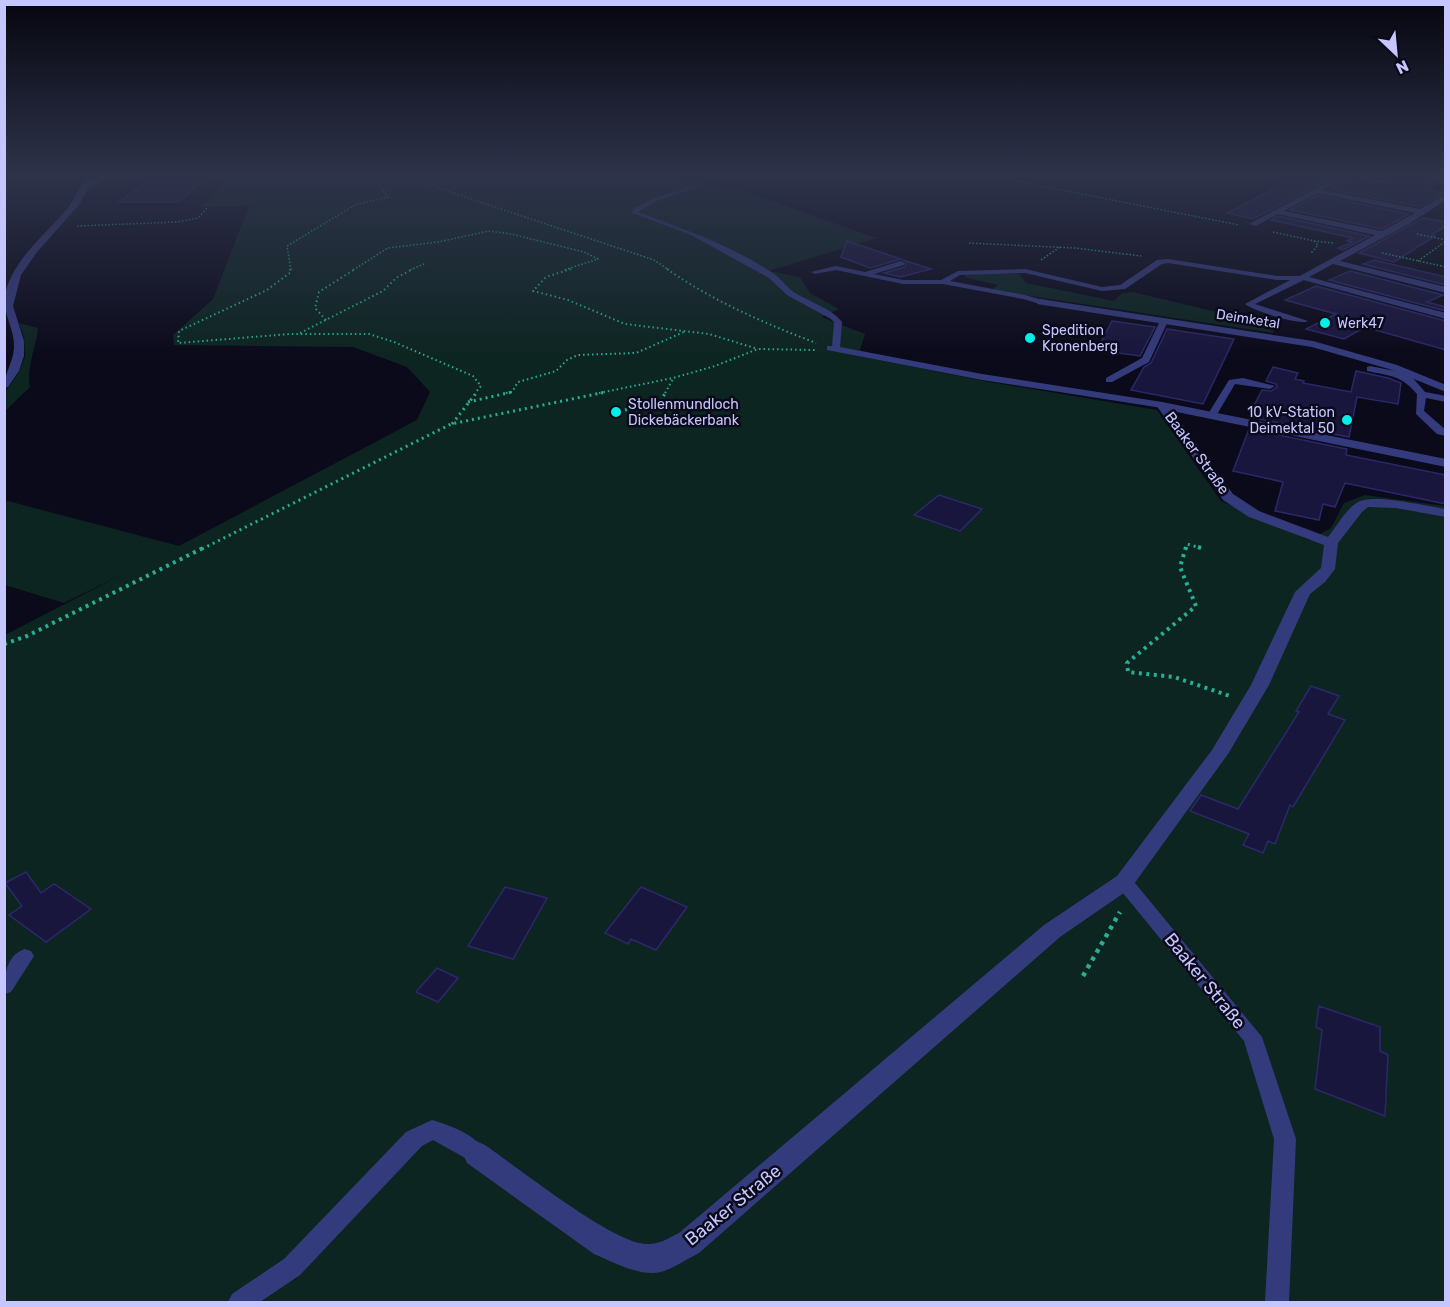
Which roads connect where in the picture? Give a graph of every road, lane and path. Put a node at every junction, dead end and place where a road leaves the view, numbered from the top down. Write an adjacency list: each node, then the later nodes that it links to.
1 (48, 234): 38 (street)
2 (307, 234): 30 (path)
3 (475, 234): 26 (path)
4 (511, 234): 29 (path)
5 (575, 234): 32 (path)
6 (693, 234): 32 (lane)
7 (1281, 234): 12 (path)
8 (1383, 234): 11 (street)
9 (1446, 241): 15 (path)
10 (969, 243): 13 (path)
11 (1359, 248): 14 (street); 15 (path)
12 (1308, 255)
13 (1168, 261): 21 (lane); 22 (lane)
14 (1331, 261): 21 (street); 23 (street)
15 (1417, 261): 18 (path)
16 (901, 262): 20 (lane)
17 (424, 264): 26 (path)
18 (1446, 267)
19 (815, 272): 20 (lane)
20 (867, 273): 22 (lane)
21 (1300, 278): 25 (street); 28 (lane)
22 (943, 282): 24 (lane)
23 (1445, 290)
24 (1040, 302): 27 (street, Deimketal)
25 (1446, 316)
26 (326, 320): 30 (path)
27 (1164, 321): 36 (lane); 40 (street, Deimketal)
28 (1304, 321)
29 (686, 331): 31 (path); 43 (path)
30 (300, 334): 43 (path)
31 (758, 349): 32 (path); 35 (path)
32 (833, 349): 44 (lane)
33 (1370, 369): 41 (lane)
34 (1236, 370): 37 (lane)
35 (673, 378): 45 (path); 47 (path)
36 (1109, 380)
37 (1229, 383): 39 (lane); 46 (lane)
38 (4, 385)
39 (1270, 386)
40 (1446, 389)
41 (1422, 394): 42 (lane); 48 (lane)
42 (1446, 399)
43 (468, 402): 47 (path)
44 (1162, 405): 46 (street); 51 (street, Baaker Straße)
45 (625, 410)
46 (1213, 414): 49 (street)
47 (451, 424): 53 (path)
48 (1446, 433)
49 (1446, 463)
50 (1446, 513): 51 (street, Baaker Straße)
51 (1331, 543): 54 (street, Baaker Straße)
52 (1201, 548): 54 (path)
53 (4, 644)
54 (1249, 703): 55 (street, Baaker Straße)
55 (1128, 887): 57 (path); 59 (street, Baaker Straße); 61 (lane, Baaker Straße)
56 (25, 956): 58 (lane)
57 (1083, 976)
58 (4, 986)
59 (476, 1154): 60 (lane, Baaker Straße)
60 (240, 1302)
61 (1277, 1302)

